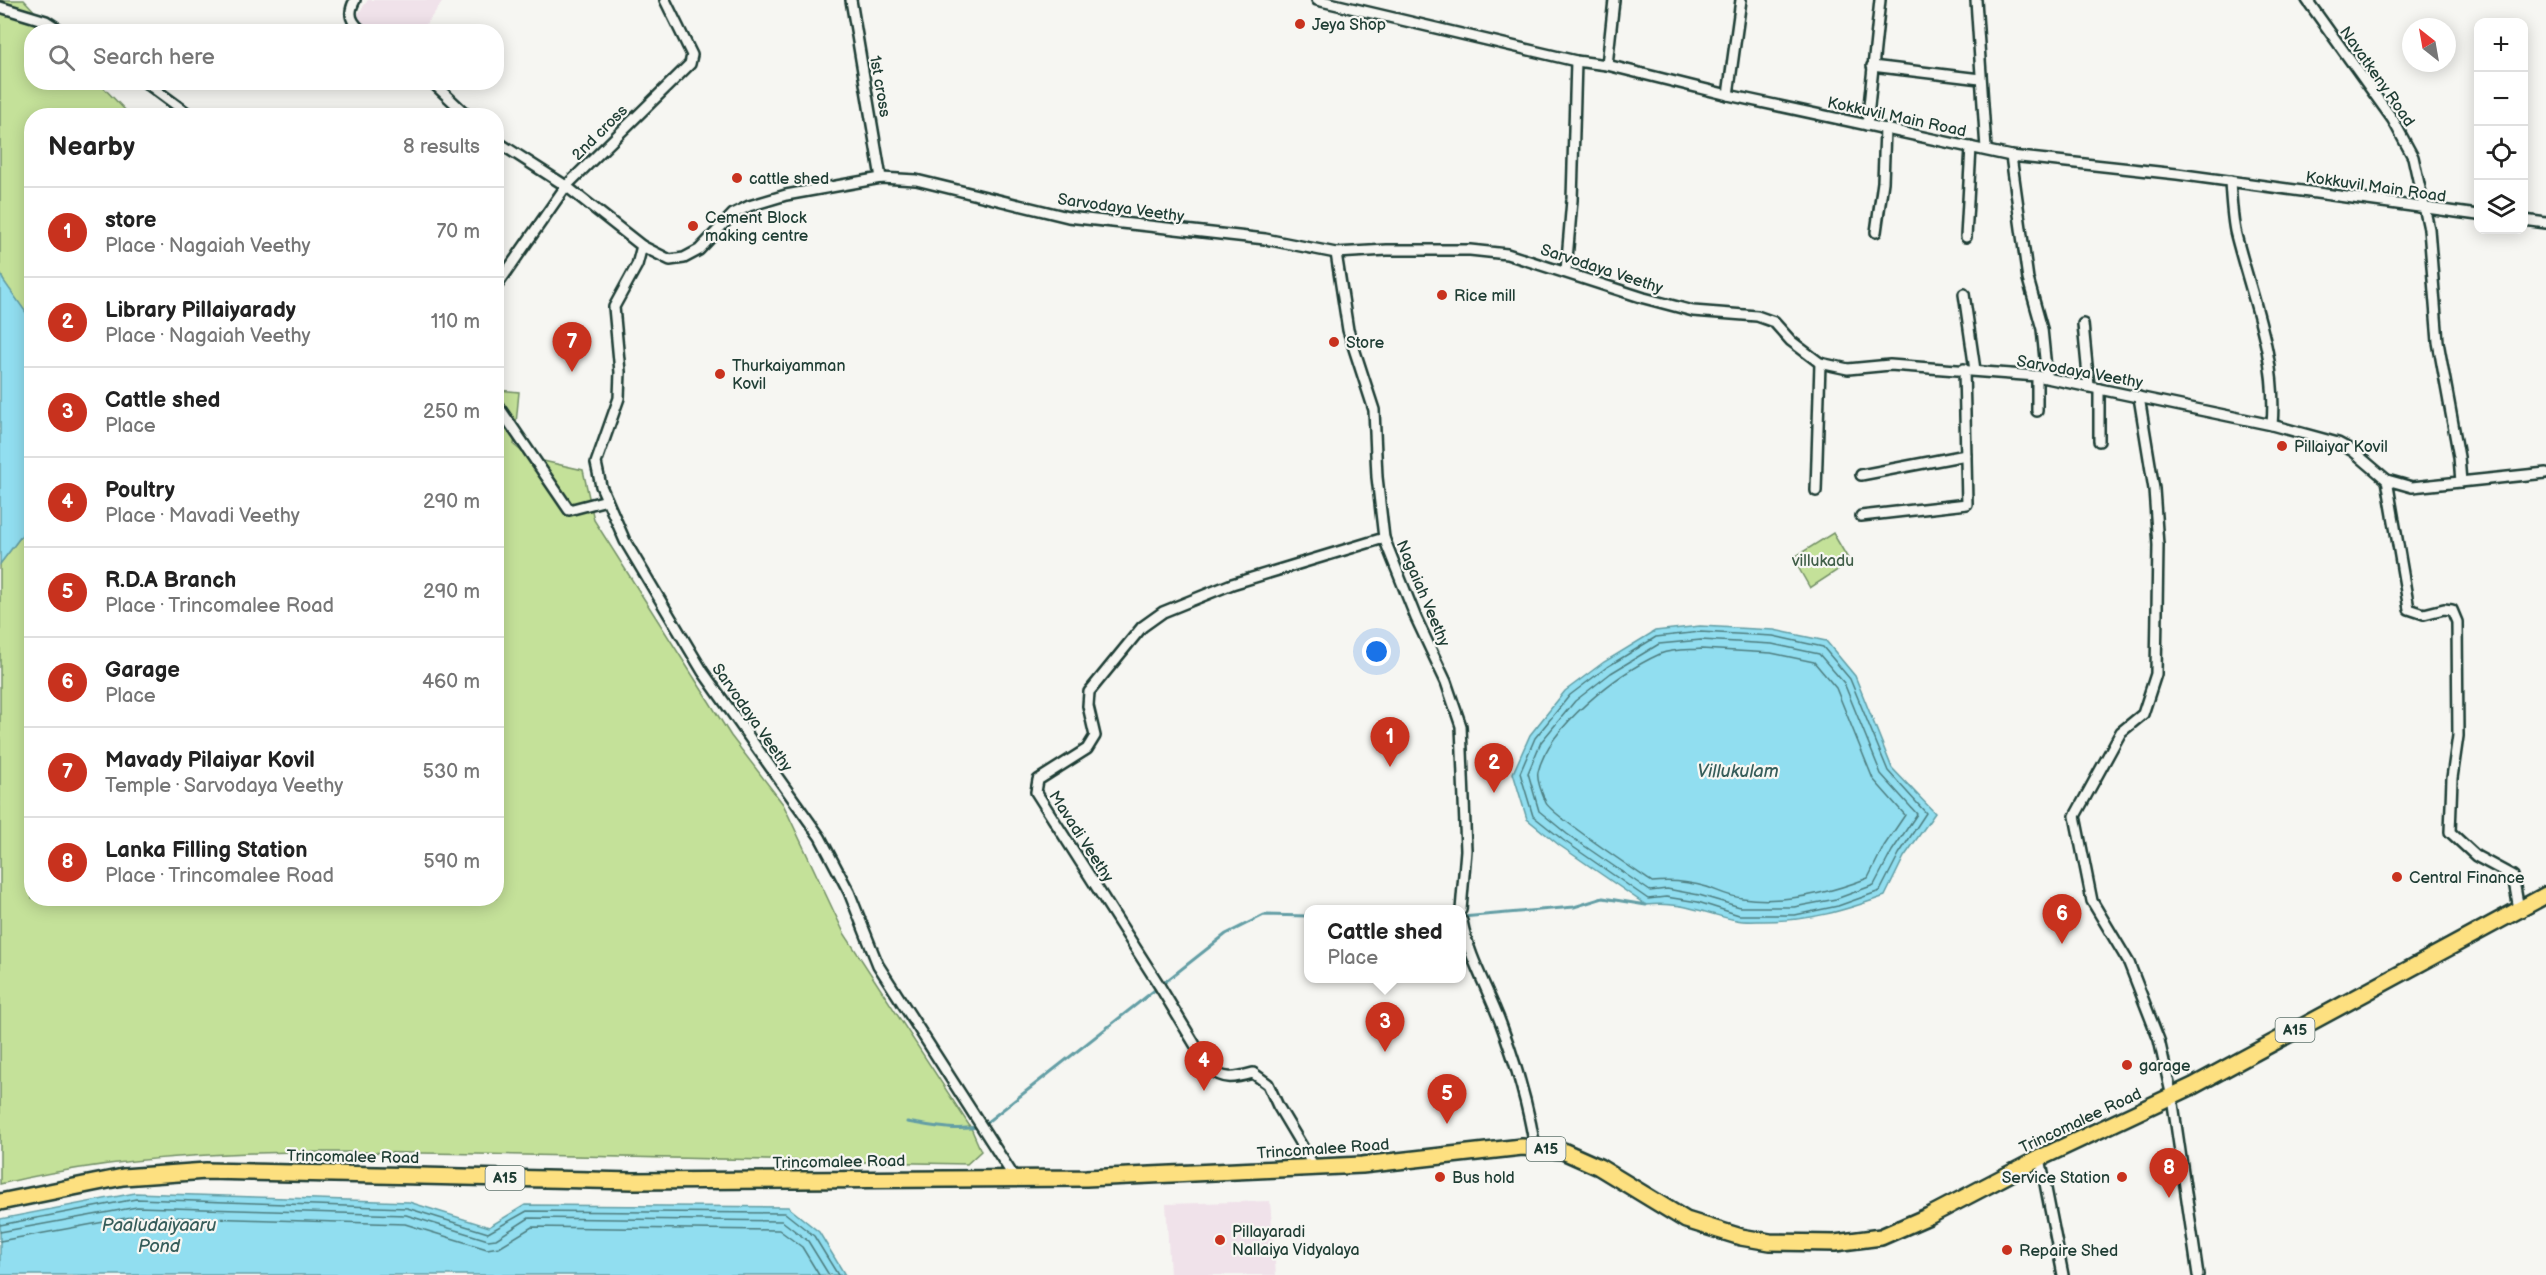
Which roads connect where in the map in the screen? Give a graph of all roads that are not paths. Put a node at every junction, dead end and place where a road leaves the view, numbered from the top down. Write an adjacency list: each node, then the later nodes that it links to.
1 (355, 0): 12 (street)
2 (665, 0): 30 (street, 2nd cross)
3 (851, 0): 28 (street, 1st cross)
4 (1317, 0): 13 (street, Kokkuvil Main Road)
5 (1614, 0): 14 (street)
6 (1741, 0): 19 (street)
7 (1880, 0): 15 (street)
8 (1976, 0): 16 (street)
9 (2307, 0): 31 (street, Navatkeny Road)
10 (0, 7): 11 (street)
11 (51, 24)
12 (353, 24)
13 (1576, 61): 14 (street, Kokkuvil Main Road); 39 (street)
14 (1607, 65): 19 (street, Kokkuvil Main Road)
15 (1872, 66): 16 (street); 22 (street)
16 (1980, 79): 26 (street)
17 (156, 90): 20 (street)
18 (440, 90): 21 (street)
19 (1728, 94): 22 (street, Kokkuvil Main Road)
20 (180, 108)
21 (460, 108)
22 (1868, 125): 23 (street, Kokkuvil Main Road)
23 (1885, 129): 25 (street, Kokkuvil Main Road); 35 (street)
24 (504, 146): 30 (street, Sarvodaya Veethy)
25 (1971, 147): 26 (street, Kokkuvil Main Road); 36 (street)
26 (1986, 149): 27 (street, Kokkuvil Main Road)
27 (2011, 156): 29 (street, Kokkuvil Main Road); 46 (street)
28 (881, 178): 37 (street, Sarvodaya Veethy); 38 (street, Sarvodaya Veethy)
29 (2229, 181): 31 (street, Kokkuvil Main Road); 51 (street)
30 (566, 186): 37 (street, Sarvodaya Veethy); 40 (street, 2nd cross)
31 (2423, 208): 32 (street, Kokkuvil Main Road); 57 (street, Navatkeny Road)
32 (2474, 214)
33 (2528, 221): 34 (street)
34 (2546, 223)
35 (1876, 232)
36 (1966, 237)
37 (642, 246): 59 (street, Sarvodaya Veethy)
38 (1336, 253): 39 (street, Sarvodaya Veethy); 61 (street, Nagaiah Veethy)
39 (1566, 271): 43 (street, Sarvodaya Veethy)
40 (504, 275)
41 (1964, 294): 45 (street)
42 (2083, 324): 47 (street)
43 (1820, 363): 44 (street, Sarvodaya Veethy); 58 (street)
44 (1964, 369): 45 (street, Sarvodaya Veethy); 53 (street)
45 (1975, 370): 46 (street, Sarvodaya Veethy)
46 (2042, 377): 47 (street, Sarvodaya Veethy); 49 (street)
47 (2094, 387): 48 (street, Sarvodaya Veethy); 52 (street)
48 (2139, 397): 51 (street, Sarvodaya Veethy); 66 (street)
49 (2037, 411)
50 (504, 415): 59 (street)
51 (2272, 425): 56 (street, Sarvodaya Veethy)
52 (2099, 441)
53 (1966, 455): 55 (street); 60 (street)
54 (2546, 473): 57 (street, Sarvodaya Veethy)
55 (1861, 475)
56 (2387, 480): 57 (street, Sarvodaya Veethy); 64 (street)
57 (2461, 482)
58 (1816, 491)
59 (608, 500): 70 (street, Sarvodaya Veethy)
60 (1861, 516)
61 (1384, 538): 63 (street, Nagaiah Veethy); 69 (street, Mavadi Veethy)
62 (2546, 895): 64 (highway, Trincomalee Road / A15)
63 (1461, 905)
64 (2519, 909): 66 (highway, Trincomalee Road / A15)
65 (1466, 944): 67 (street)
66 (2172, 1096): 68 (highway, Trincomalee Road / A15); 73 (street)
67 (1536, 1147): 68 (highway, Trincomalee Road / A15); 69 (highway, Trincomalee Road / A15)
68 (2040, 1158): 72 (street)
69 (1315, 1168): 70 (highway, Trincomalee Road / A15)
70 (1014, 1177): 71 (highway, Trincomalee Road / A15)
71 (0, 1202)
72 (2063, 1275)
73 (2198, 1275)

